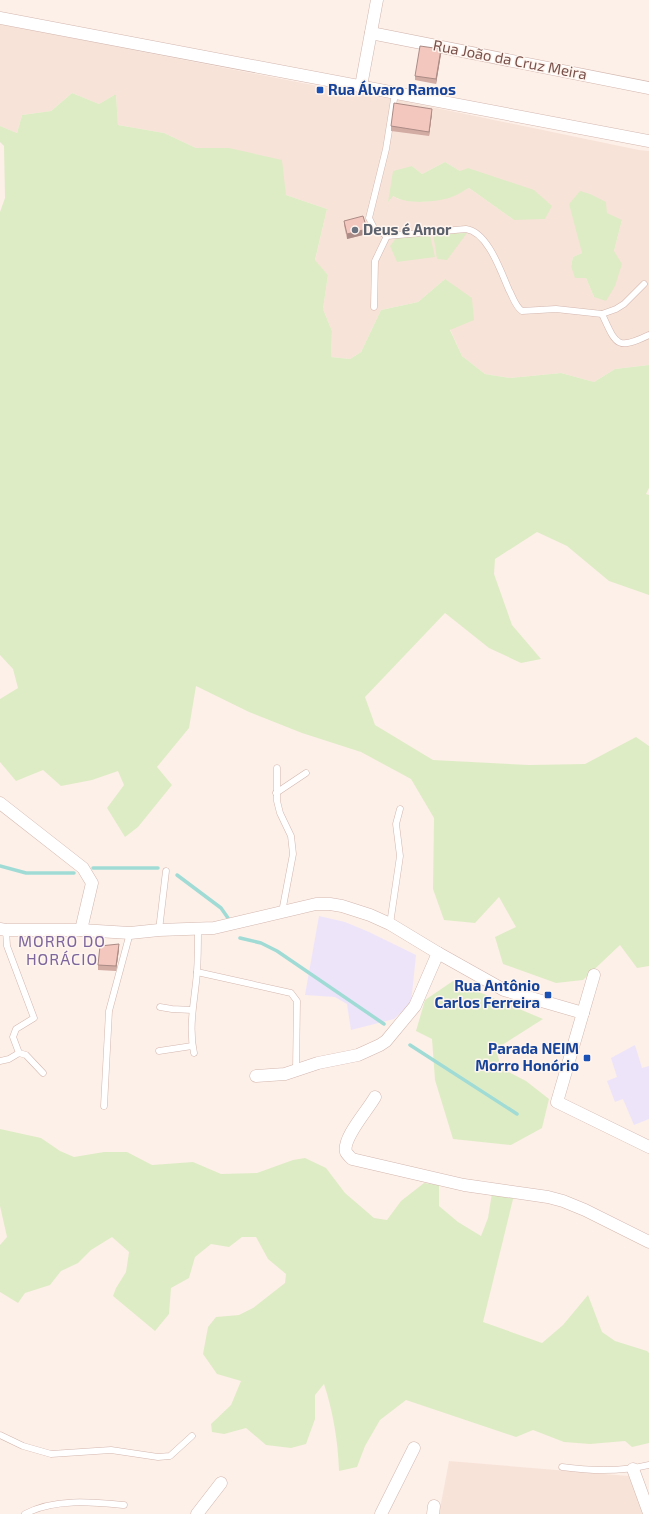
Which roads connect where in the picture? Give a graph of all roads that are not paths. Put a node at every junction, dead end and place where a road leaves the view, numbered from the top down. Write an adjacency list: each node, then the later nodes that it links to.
1 (377, 0): 3 (street)
2 (0, 18): 4 (street)
3 (371, 33): 4 (street); 5 (street, Rua João da Cruz Meira)
4 (361, 86): 6 (street)
5 (649, 88)
6 (395, 93): 7 (street); 8 (lane)
7 (649, 141)
8 (387, 236): 10 (lane); 11 (lane)
9 (644, 284): 11 (lane)
10 (374, 307)
11 (602, 314): 12 (lane)
12 (649, 335)
13 (277, 768): 15 (lane)
14 (306, 773): 15 (lane)
15 (276, 793): 19 (lane)
16 (0, 803): 23 (street)
17 (400, 809): 20 (lane)
18 (166, 871): 24 (lane)
19 (282, 912): 20 (street); 21 (street)
20 (390, 924): 26 (street)
21 (198, 929): 24 (street); 27 (lane)
22 (3, 930): 23 (street); 34 (lane)
23 (81, 930): 25 (street)
24 (159, 930): 25 (street)
25 (130, 932): 41 (lane)
26 (438, 953): 31 (street); 37 (street)
27 (197, 972): 30 (lane); 37 (lane)
28 (594, 975): 31 (street)
29 (160, 1007): 30 (lane)
30 (192, 1010): 32 (lane)
31 (583, 1013): 42 (street)
32 (192, 1046): 33 (lane); 35 (lane)
33 (159, 1051)
34 (20, 1053): 36 (lane); 38 (lane)
35 (194, 1053)
36 (0, 1061)
37 (296, 1071): 39 (street)
38 (43, 1073)
39 (256, 1076)
40 (376, 1097): 43 (street)
41 (104, 1106)
42 (649, 1147)
43 (649, 1242)
44 (0, 1435): 45 (lane)
45 (192, 1436)
46 (414, 1448): 55 (street)
47 (649, 1465): 49 (lane)
48 (562, 1467): 49 (lane)
49 (633, 1469): 52 (street)
50 (221, 1483): 54 (street)
51 (124, 1505): 53 (lane)
52 (649, 1513)
53 (25, 1514)
54 (197, 1514)
55 (381, 1514)

